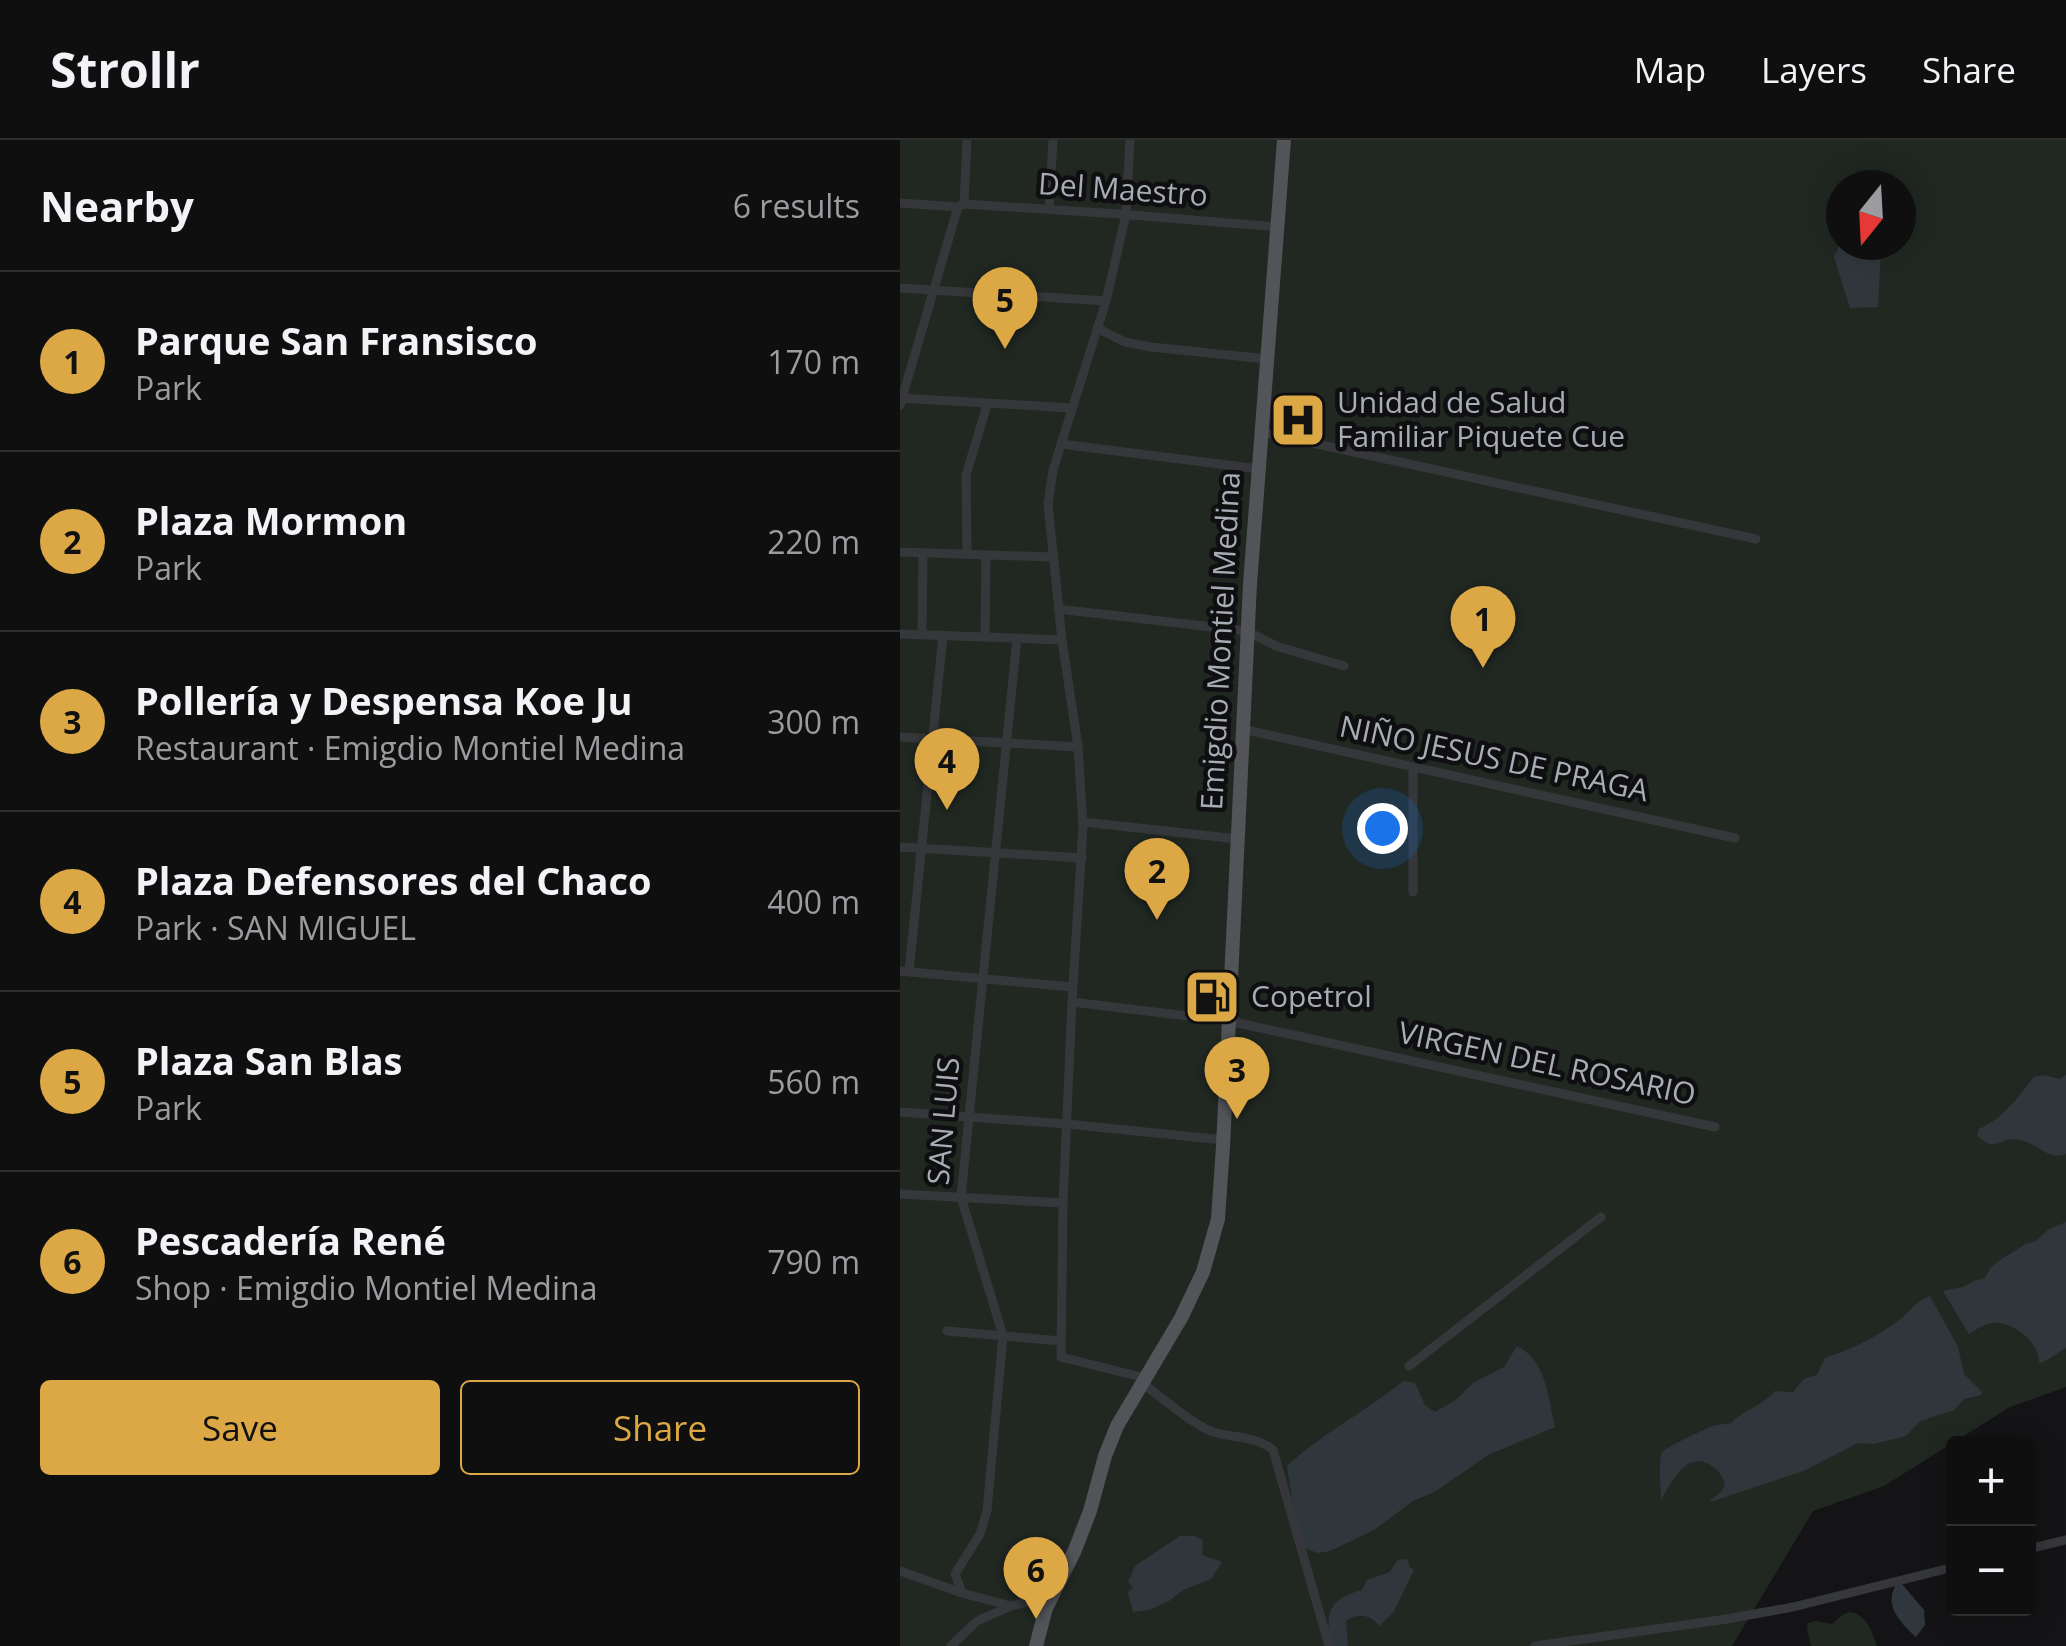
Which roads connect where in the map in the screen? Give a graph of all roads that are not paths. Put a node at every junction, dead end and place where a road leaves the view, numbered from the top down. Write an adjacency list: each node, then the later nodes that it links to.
1 (967, 140): 6 (street)
2 (1053, 140): 7 (street)
3 (1130, 140): 8 (street)
4 (1284, 140): 9 (main road, Emigdio Montiel Medina)
5 (900, 203): 6 (street, Del Maestro)
6 (960, 208): 7 (street, Del Maestro); 11 (street)
7 (1049, 209): 8 (street, Del Maestro)
8 (1126, 214): 9 (street, Del Maestro); 12 (street)
9 (1278, 228): 14 (main road, Emigdio Montiel Medina)
10 (900, 288): 11 (street)
11 (934, 290): 12 (street); 15 (street)
12 (1106, 301): 13 (street)
13 (1097, 328): 14 (street); 17 (street)
14 (1267, 360): 18 (main road, Emigdio Montiel Medina)
15 (901, 400): 16 (street)
16 (987, 405): 17 (street); 24 (street)
17 (1072, 408): 19 (street)
18 (1262, 432): 20 (main road, Emigdio Montiel Medina); 21 (street)
19 (1062, 444): 20 (street); 26 (street)
20 (1259, 468): 28 (main road, Emigdio Montiel Medina)
21 (1756, 539)
22 (900, 552): 23 (street)
23 (923, 553): 24 (street); 30 (street)
24 (967, 554): 25 (street)
25 (986, 554): 26 (street); 32 (street)
26 (1052, 557): 27 (street)
27 (1058, 609): 28 (street); 34 (street)
28 (1248, 631): 35 (street); 36 (main road, Emigdio Montiel Medina)
29 (900, 634): 30 (street)
30 (922, 634): 31 (street)
31 (943, 635): 32 (street); 38 (street)
32 (985, 637): 33 (street)
33 (1017, 638): 34 (street); 39 (street, SAN LUIS)
34 (1062, 640): 40 (street)
35 (1344, 666)
36 (1242, 730): 41 (street, NIÑO JESUS DE PRAGA); 44 (main road, Emigdio Montiel Medina)
37 (900, 737): 38 (street)
38 (932, 739): 39 (street); 46 (street)
39 (1006, 744): 40 (street); 47 (street, SAN LUIS)
40 (1078, 747): 42 (street)
41 (1413, 767): 43 (street, NIÑO JESUS DE PRAGA); 49 (street)
42 (1083, 822): 44 (street); 48 (street)
43 (1735, 838)
44 (1238, 839): 54 (main road, Emigdio Montiel Medina)
45 (900, 847): 46 (street)
46 (921, 848): 47 (street); 50 (street)
47 (994, 853): 48 (street); 51 (street, SAN LUIS)
48 (1082, 858): 52 (street)
49 (1413, 892)
50 (904, 971): 51 (street)
51 (982, 978): 52 (street); 56 (street, SAN LUIS)
52 (1072, 987): 53 (street)
53 (1072, 1002): 54 (street, VIRGEN DEL ROSARIO); 57 (street)
54 (1229, 1021): 58 (street, VIRGEN DEL ROSARIO); 59 (main road, Emigdio Montiel Medina)
55 (900, 1112): 56 (street)
56 (967, 1116): 57 (street); 61 (street, SAN LUIS)
57 (1067, 1124): 59 (street); 62 (street)
58 (1715, 1127)
59 (1224, 1140): 68 (main road, Emigdio Montiel Medina)
60 (900, 1194): 61 (street)
61 (961, 1198): 62 (street); 65 (street, SAN LUIS)
62 (1063, 1203): 66 (street)
63 (1601, 1216): 67 (street)
64 (947, 1331): 65 (street)
65 (1003, 1336): 66 (street); 73 (street, SAN LUIS)
66 (1058, 1341): 68 (street)
67 (1409, 1366)
68 (1143, 1380): 74 (main road, Emigdio Montiel Medina); 78 (street)
69 (2066, 1540): 70 (street)
70 (2036, 1547)
71 (1946, 1569): 79 (street)
72 (901, 1571): 73 (street)
73 (962, 1593): 75 (street)
74 (1051, 1596): 75 (street); 77 (main road, Emigdio Montiel Medina)
75 (1011, 1606): 76 (street)
76 (951, 1646)
77 (1036, 1646)
78 (1328, 1646)
79 (1535, 1646)

